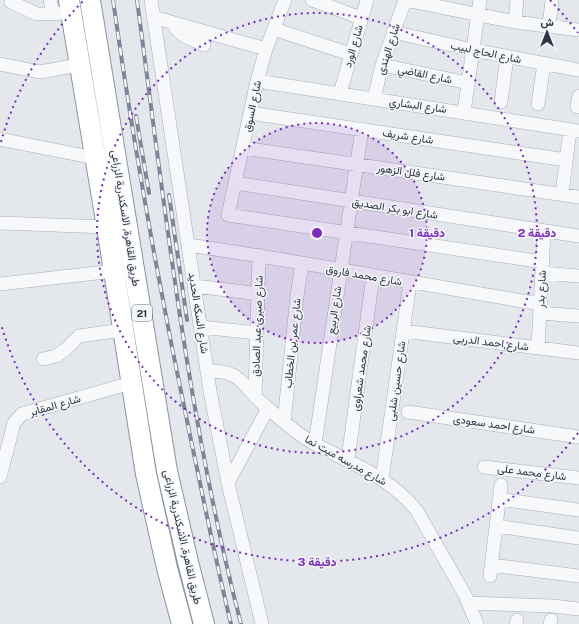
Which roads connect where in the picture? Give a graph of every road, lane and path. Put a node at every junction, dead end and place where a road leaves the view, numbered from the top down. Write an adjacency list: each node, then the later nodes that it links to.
1 (50, 0): 12 (street)
2 (90, 0): 100 (highway, طريق القاهرة, الاسكندرية الزراعى / 21)
3 (151, 0): 14 (street, شارع السكه الحديد)
4 (312, 0): 15 (street)
5 (367, 0): 15 (street, شارع الورد)
6 (405, 0): 13 (street); 21 (street, شارع الهندى)
7 (480, 0): 13 (street)
8 (517, 0): 16 (street)
9 (552, 0): 18 (street)
10 (280, 1): 19 (street, شارع السوق)
11 (11, 2): 12 (street)
12 (64, 9): 29 (highway, طريق القاهرة, الاسكندرية الزراعى / 21)
13 (477, 15): 16 (street); 24 (street)
14 (153, 17): 17 (street); 56 (street, شارع السكه الحديد)
15 (361, 18): 25 (street, شارع الورد)
16 (515, 22): 18 (street)
17 (174, 23): 22 (street); 23 (street)
18 (549, 26): 20 (street)
19 (274, 29): 23 (street, شارع السوق); 25 (street)
20 (579, 30)
21 (393, 32): 24 (street, شارع الحاج لبيب); 30 (street, شارع الهندى)
22 (204, 45)
23 (266, 49): 32 (street, شارع السوق)
24 (473, 50): 26 (street, شارع الحاج لبيب); 33 (street)
25 (350, 54): 34 (street, شارع الورد)
26 (507, 57): 28 (street, شارع الحاج لبيب); 36 (street)
27 (0, 64): 29 (street)
28 (544, 64): 31 (street, شارع الحاج لبيب); 37 (street)
29 (79, 65): 44 (highway, طريق القاهرة, الاسكندرية الزراعى / 21)
30 (382, 65): 33 (street, شارع القاضي); 35 (street, شارع الهندى)
31 (579, 70)
32 (257, 81): 34 (street, شارع البشاري); 39 (street, شارع السوق)
33 (468, 83): 38 (street)
34 (340, 93): 35 (street, شارع البشاري)
35 (374, 99): 38 (street, شارع البشاري)
36 (500, 102)
37 (538, 104)
38 (464, 112): 41 (street, شارع البشاري)
39 (250, 113): 40 (street, شارع شريف); 43 (street, شارع السوق)
40 (362, 129): 45 (street, شارع شريف); 46 (street, شارع الربيع)
41 (575, 130): 45 (street)
42 (0, 139): 44 (street)
43 (242, 148): 46 (street, شارع فلل الزهور); 47 (street, شارع السوق)
44 (95, 158): 52 (highway, طريق القاهرة, الاسكندرية الزراعى / 21)
45 (566, 160): 48 (street)
46 (356, 164): 48 (street, شارع فلل الزهور); 50 (street, شارع الربيع)
47 (235, 183): 50 (street, شارع ابو بكر الصديق); 54 (street, شارع السوق)
48 (562, 194): 49 (street, شارع فلل الزهور)
49 (579, 197)
50 (351, 201): 53 (street, شارع ابو بكر الصديق); 54 (street, شارع الربيع)
51 (0, 223): 52 (street)
52 (107, 227): 60 (highway, طريق القاهرة, الاسكندرية الزراعى / 21)
53 (544, 231): 55 (street, شارع ابو بكر الصديق); 59 (street, شارع بدر)
54 (346, 233): 59 (street); 61 (street, شارع الربيع)
55 (579, 236)
56 (188, 245): 57 (street, شارع محمد فاروق); 66 (street, شارع السكه الحديد)
57 (259, 255): 58 (street, شارع محمد فاروق); 67 (street, شارع صبرى عبد الصادق)
58 (302, 264): 61 (street, شارع محمد فاروق); 82 (street, شارع عمر بن الخطاب)
59 (542, 268): 63 (street); 68 (street, شارع بدر)
60 (114, 271): 65 (street); 71 (highway, طريق القاهرة, الاسكندرية الزراعى / 21)
61 (340, 271): 62 (street, شارع محمد فاروق); 84 (street, شارع الربيع)
62 (373, 276): 64 (street, شارع محمد فاروق); 85 (street, شارع محمد شعراوى)
63 (579, 276)
64 (410, 283): 68 (street, شارع محمد فاروق); 72 (street, شارع حسين شلبى)
65 (0, 284)
66 (195, 286): 67 (street); 70 (street, شارع السكه الحديد)
67 (258, 294): 73 (street, شارع صبرى عبد الصادق)
68 (540, 309): 69 (street, شارع محمد فاروق); 74 (street, شارع بدر)
69 (579, 316)
70 (201, 327): 73 (street); 77 (street, شارع السكه الحديد)
71 (123, 330): 76 (street); 78 (highway, طريق القاهرة, الاسكندرية الزراعى / 21)
72 (403, 330): 74 (street, شارع احمد الدربى); 89 (street, شارع حسين شلبى)
73 (257, 333): 79 (street, شارع صبرى عبد الصادق)
74 (538, 348): 75 (street, شارع احمد الدربى)
75 (579, 353)
76 (43, 359)
77 (208, 371): 79 (street, شارع مدرسه ميت نما); 90 (street, شارع السكه الحديد)
78 (131, 383): 87 (street, شارع المقابر); 99 (highway, طريق القاهرة, الاسكندرية الزراعى / 21)
79 (255, 397): 80 (street, شارع مدرسه ميت نما)
80 (268, 408): 82 (street, شارع مدرسه ميت نما); 90 (street)
81 (408, 412): 83 (street, شارع احمد سعودى)
82 (284, 422): 84 (street, شارع مدرسه ميت نما)
83 (579, 437)
84 (315, 444): 85 (street, شارع مدرسه ميت نما)
85 (348, 459): 89 (street, شارع مدرسه ميت نما)
86 (484, 466): 88 (street, شارع محمد على)
87 (0, 476)
88 (579, 478)
89 (382, 479): 97 (street, شارع مدرسه ميت نما)
90 (228, 483): 101 (street, شارع السكه الحديد)
91 (501, 485): 92 (street)
92 (499, 499): 93 (street); 94 (street)
93 (579, 510)
94 (496, 526): 95 (street); 96 (street)
95 (579, 538)
96 (579, 576)
97 (468, 603): 98 (street); 102 (street, شارع مدرسه ميت نما)
98 (579, 609)
99 (182, 624)
100 (204, 624)
101 (262, 624)
102 (478, 624)

